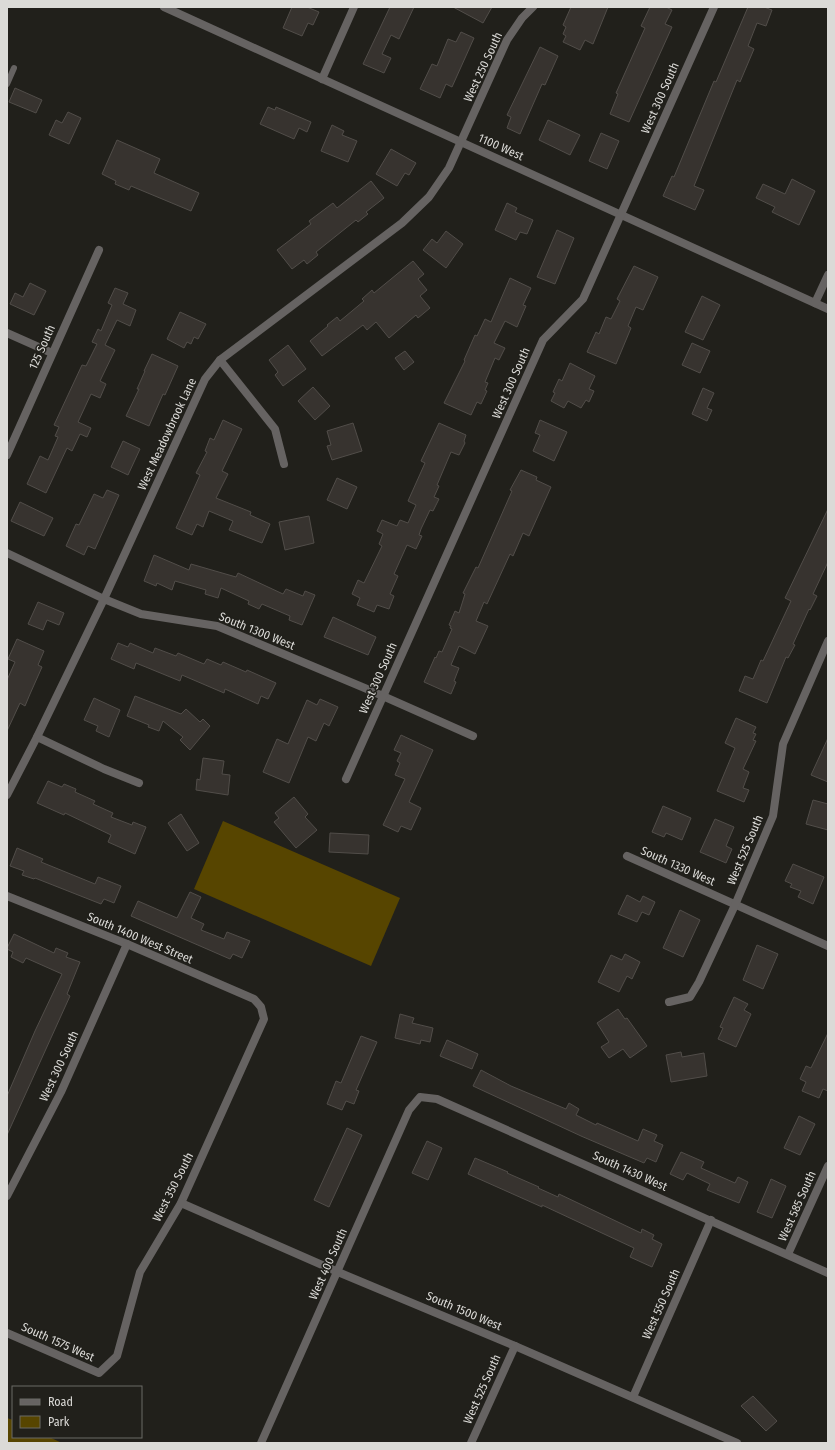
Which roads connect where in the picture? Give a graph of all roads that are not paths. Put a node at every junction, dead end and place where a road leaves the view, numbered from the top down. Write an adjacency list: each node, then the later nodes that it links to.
1 (164, 7): 5 (street, 1100 West)
2 (354, 7): 7 (street)
3 (533, 7): 9 (street, West 250 South)
4 (714, 7): 10 (street, West 300 South)
5 (177, 10): 7 (street, 1100 West)
6 (14, 68): 8 (lane)
7 (322, 79): 9 (street, 1100 West)
8 (7, 84)
9 (461, 142): 10 (street, 1100 West); 17 (street, West Meadowbrook Lane)
10 (621, 214): 13 (street, 1100 West); 23 (street, West 300 South)
11 (99, 250): 16 (street, 125 South)
12 (828, 275): 13 (street)
13 (815, 303): 14 (street, 1100 West)
14 (828, 309)
15 (7, 333): 16 (street)
16 (52, 353): 18 (street, 125 South)
17 (220, 360): 19 (street); 21 (street, West Meadowbrook Lane)
18 (7, 455)
19 (284, 464)
20 (7, 553): 21 (street, South 1300 West)
21 (104, 599): 23 (street, South 1300 West); 25 (street, West Meadowbrook Lane)
22 (828, 641): 31 (street, West 525 South)
23 (384, 696): 24 (street, South 1300 West); 26 (street, West 300 South)
24 (473, 736)
25 (37, 738): 27 (street); 28 (street, West Meadowbrook Lane)
26 (346, 779)
27 (139, 784)
28 (7, 795)
29 (627, 856): 31 (street, South 1330 West)
30 (7, 896): 32 (street, South 1400 West Street)
31 (735, 905): 33 (street, South 1330 West); 34 (street, West 525 South)
32 (126, 944): 35 (street, South 1400 West Street); 38 (street, West 300 South)
33 (828, 946)
34 (669, 1002)
35 (261, 1007): 39 (street, West 350 South)
36 (420, 1097): 40 (street, South 1430 West); 42 (street, West 400 South)
37 (828, 1166): 41 (street, West 585 South)
38 (7, 1196)
39 (181, 1203): 42 (street, South 1500 West); 46 (street, West 350 South)
40 (711, 1220): 41 (street, South 1430 West); 47 (street, West 550 South)
41 (788, 1254): 43 (street, South 1430 West)
42 (338, 1272): 45 (street, South 1500 West); 48 (street, West 400 South)
43 (828, 1273)
44 (7, 1333): 46 (street, South 1575 West)
45 (515, 1346): 47 (street, South 1500 West); 49 (street, West 525 South)
46 (99, 1373)
47 (633, 1397): 50 (street, South 1500 West)
48 (261, 1443)
49 (471, 1443)
50 (737, 1443)

